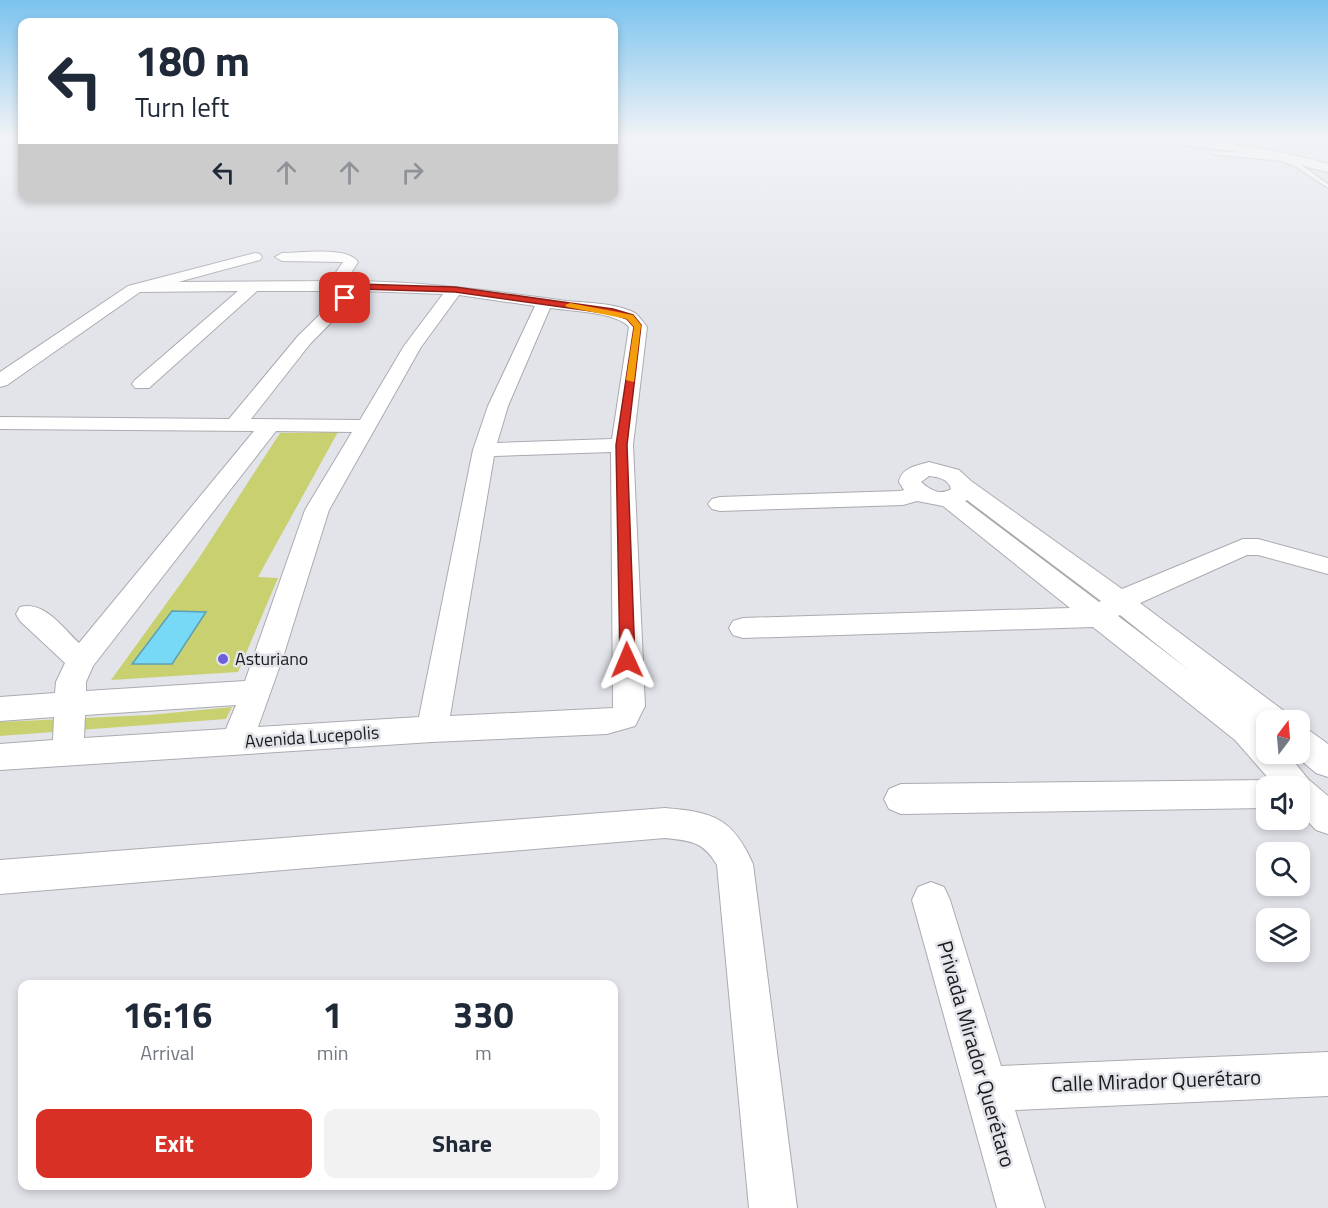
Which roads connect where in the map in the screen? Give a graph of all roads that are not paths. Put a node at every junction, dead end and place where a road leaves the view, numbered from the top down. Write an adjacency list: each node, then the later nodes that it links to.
1 (255, 257): 6 (street)
2 (279, 263): 4 (street)
3 (255, 285): 4 (street); 6 (street); 10 (street)
4 (336, 286): 5 (street)
5 (358, 286): 7 (street); 12 (street)
6 (144, 287): 9 (street)
7 (455, 290): 8 (street); 14 (street)
8 (544, 301): 15 (street); 16 (street)
9 (0, 381)
10 (142, 384)
11 (0, 423): 12 (street)
12 (234, 426): 13 (street)
13 (269, 426): 14 (street); 22 (street)
14 (366, 426): 23 (street)
15 (622, 445): 16 (street); 27 (street, Avenida Lucepolis)
16 (484, 450): 27 (street)
17 (720, 504): 19 (street)
18 (1328, 566): 19 (street)
19 (1109, 609): 21 (street); 26 (street); 28 (street)
20 (30, 614): 22 (street)
21 (743, 628)
22 (81, 661): 24 (street)
23 (254, 692): 24 (street); 29 (street)
24 (71, 705): 25 (street); 31 (street)
25 (0, 709)
26 (1258, 710)
27 (432, 729): 29 (street, Avenida Lucepolis)
28 (1256, 741)
29 (237, 742): 31 (street, Avenida Lucepolis)
30 (1310, 748): 33 (street)
31 (68, 751): 32 (street, Avenida Lucepolis)
32 (0, 757)
33 (1328, 762)
34 (1279, 764): 35 (street)
35 (1291, 776)
36 (1256, 793): 38 (street)
37 (1310, 796): 39 (street)
38 (901, 799)
39 (1328, 819)
40 (0, 877): 44 (street)
41 (931, 900): 43 (street, Privada Mirador Querétaro)
42 (1328, 1074): 43 (street, Calle Mirador Querétaro)
43 (985, 1089): 45 (street, Privada Mirador Querétaro)
44 (772, 1208)
45 (1021, 1208)

